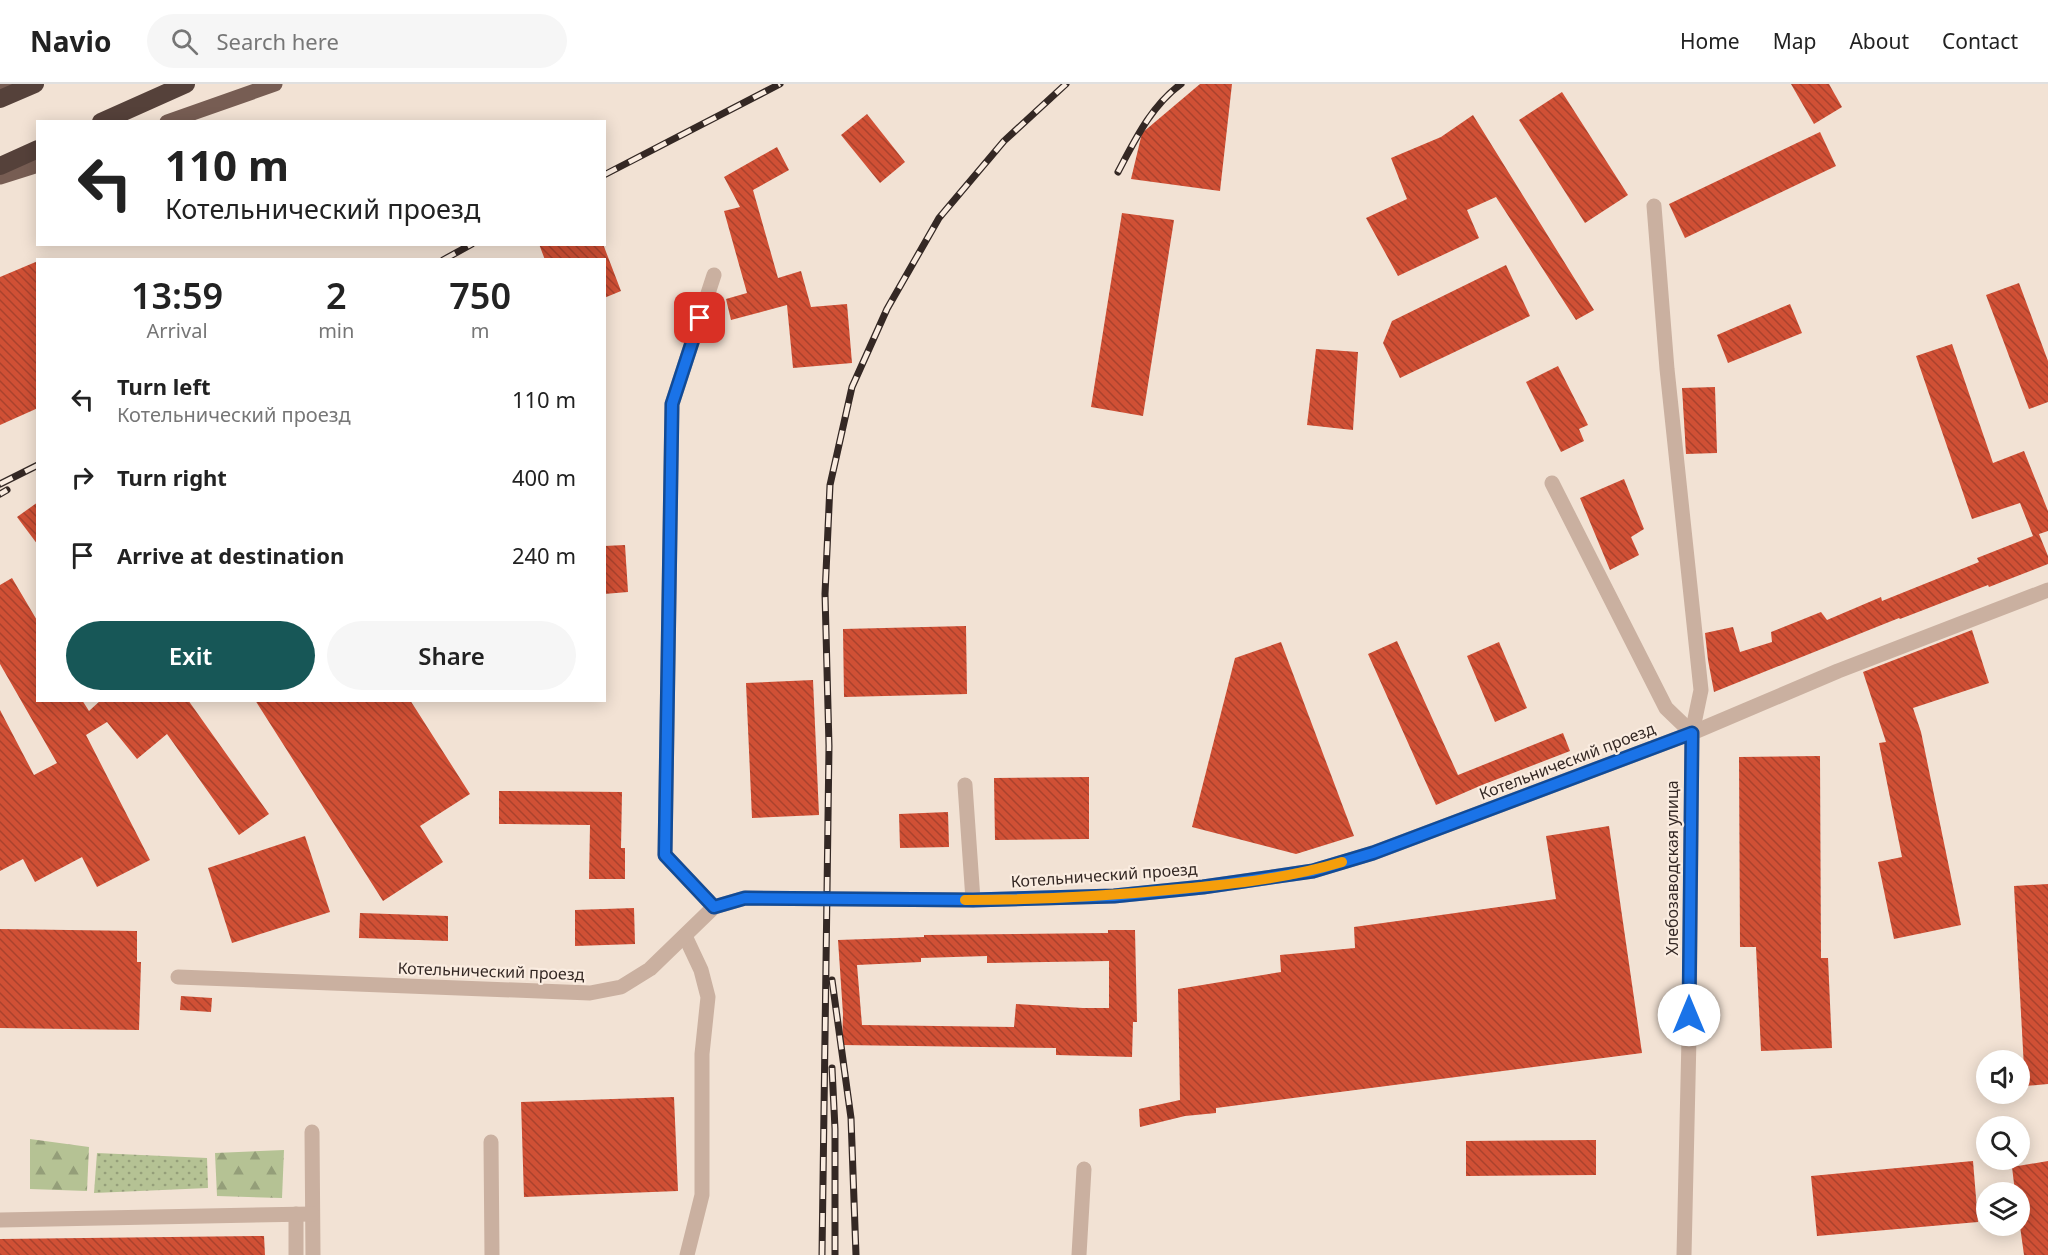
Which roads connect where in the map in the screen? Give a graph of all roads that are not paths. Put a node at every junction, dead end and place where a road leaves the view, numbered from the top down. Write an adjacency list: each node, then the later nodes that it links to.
1 (9, 84): 5 (main road)
2 (35, 84): 6 (highway)
3 (186, 84): 7 (highway)
4 (275, 84): 8 (main road)
5 (0, 89)
6 (0, 99)
7 (105, 120)
8 (173, 120)
9 (36, 150): 11 (highway)
10 (36, 166): 11 (main road)
11 (3, 174)
12 (1654, 206): 16 (street, Хлебозаводская улица)
13 (714, 275): 19 (street)
14 (1552, 483): 16 (street)
15 (2048, 590): 16 (street, Котельнический проезд)
16 (1692, 733): 18 (street, Котельнический проезд); 33 (street, Хлебозаводская улица)
17 (965, 785): 18 (street)
18 (973, 900): 19 (street, Котельнический проезд)
19 (714, 907): 20 (street, Котельнический проезд)
20 (685, 936): 21 (street, Котельнический проезд); 31 (street)
21 (178, 977)
22 (312, 1132): 26 (street)
23 (491, 1142): 30 (street)
24 (1084, 1169): 32 (street)
25 (296, 1214): 26 (street); 27 (street); 28 (street)
26 (312, 1214): 29 (street)
27 (0, 1220)
28 (296, 1255)
29 (313, 1255)
30 (492, 1255)
31 (687, 1255)
32 (1079, 1255)
33 (1684, 1255)

